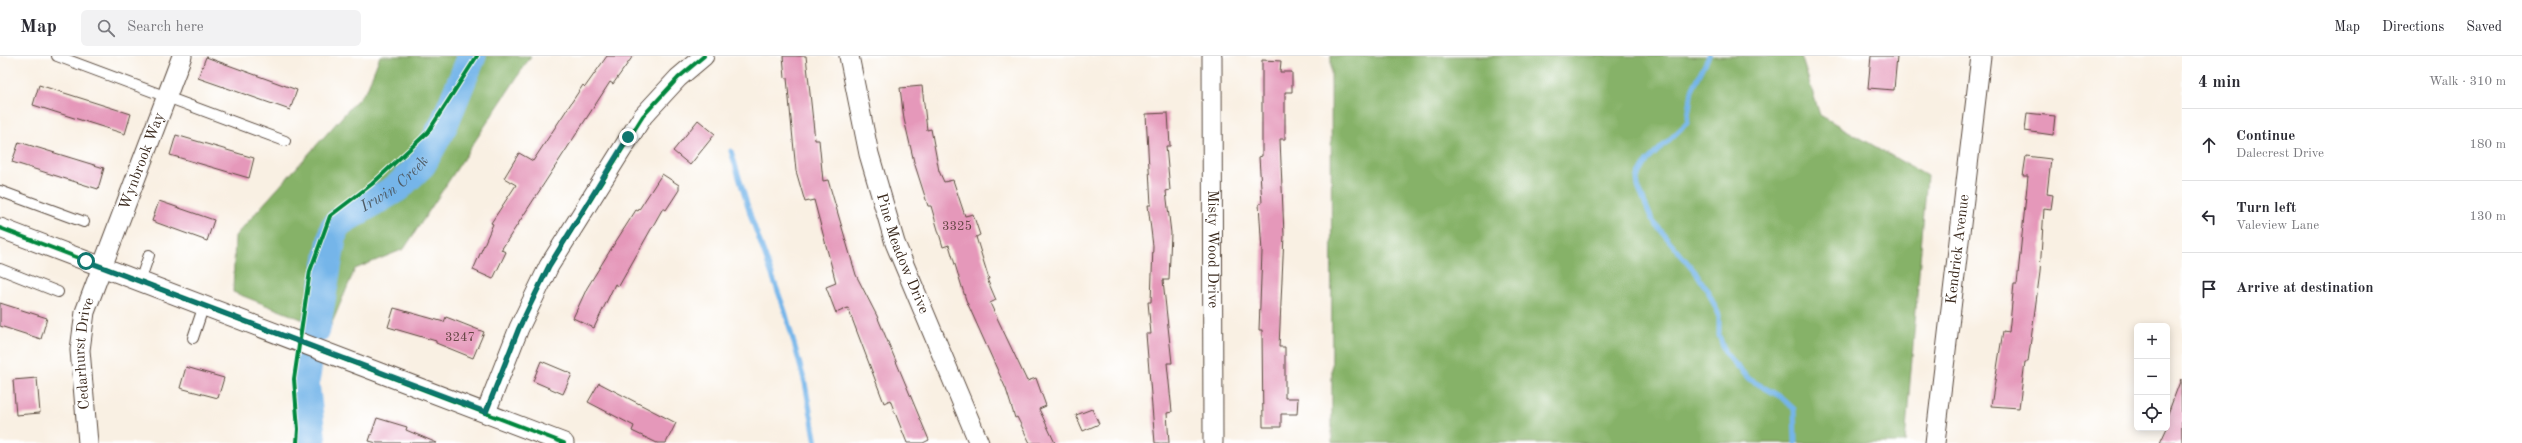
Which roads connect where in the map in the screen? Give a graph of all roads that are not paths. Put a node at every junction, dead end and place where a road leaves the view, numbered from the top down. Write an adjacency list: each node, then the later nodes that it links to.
1 (57, 56): 7 (lane)
2 (182, 56): 7 (street, Wynbrook Way)
3 (704, 56): 19 (street)
4 (849, 56): 22 (street, Pine Meadow Drive)
5 (1212, 56): 23 (street, Misty Wood Drive)
6 (1981, 56): 24 (street, Kendrick Avenue)
7 (166, 97): 8 (lane); 13 (street, Wynbrook Way)
8 (285, 141)
9 (0, 191): 10 (lane)
10 (84, 222)
11 (0, 228): 13 (street)
12 (149, 255): 15 (lane)
13 (102, 267): 15 (street); 20 (street, Cedarhurst Drive)
14 (0, 269): 16 (lane)
15 (140, 281): 17 (street)
16 (58, 292)
17 (204, 305): 18 (lane); 19 (street)
18 (193, 338)
19 (486, 412): 21 (street)
20 (88, 443)
21 (564, 443)
22 (979, 443)
23 (1213, 443)
24 (1935, 443)

